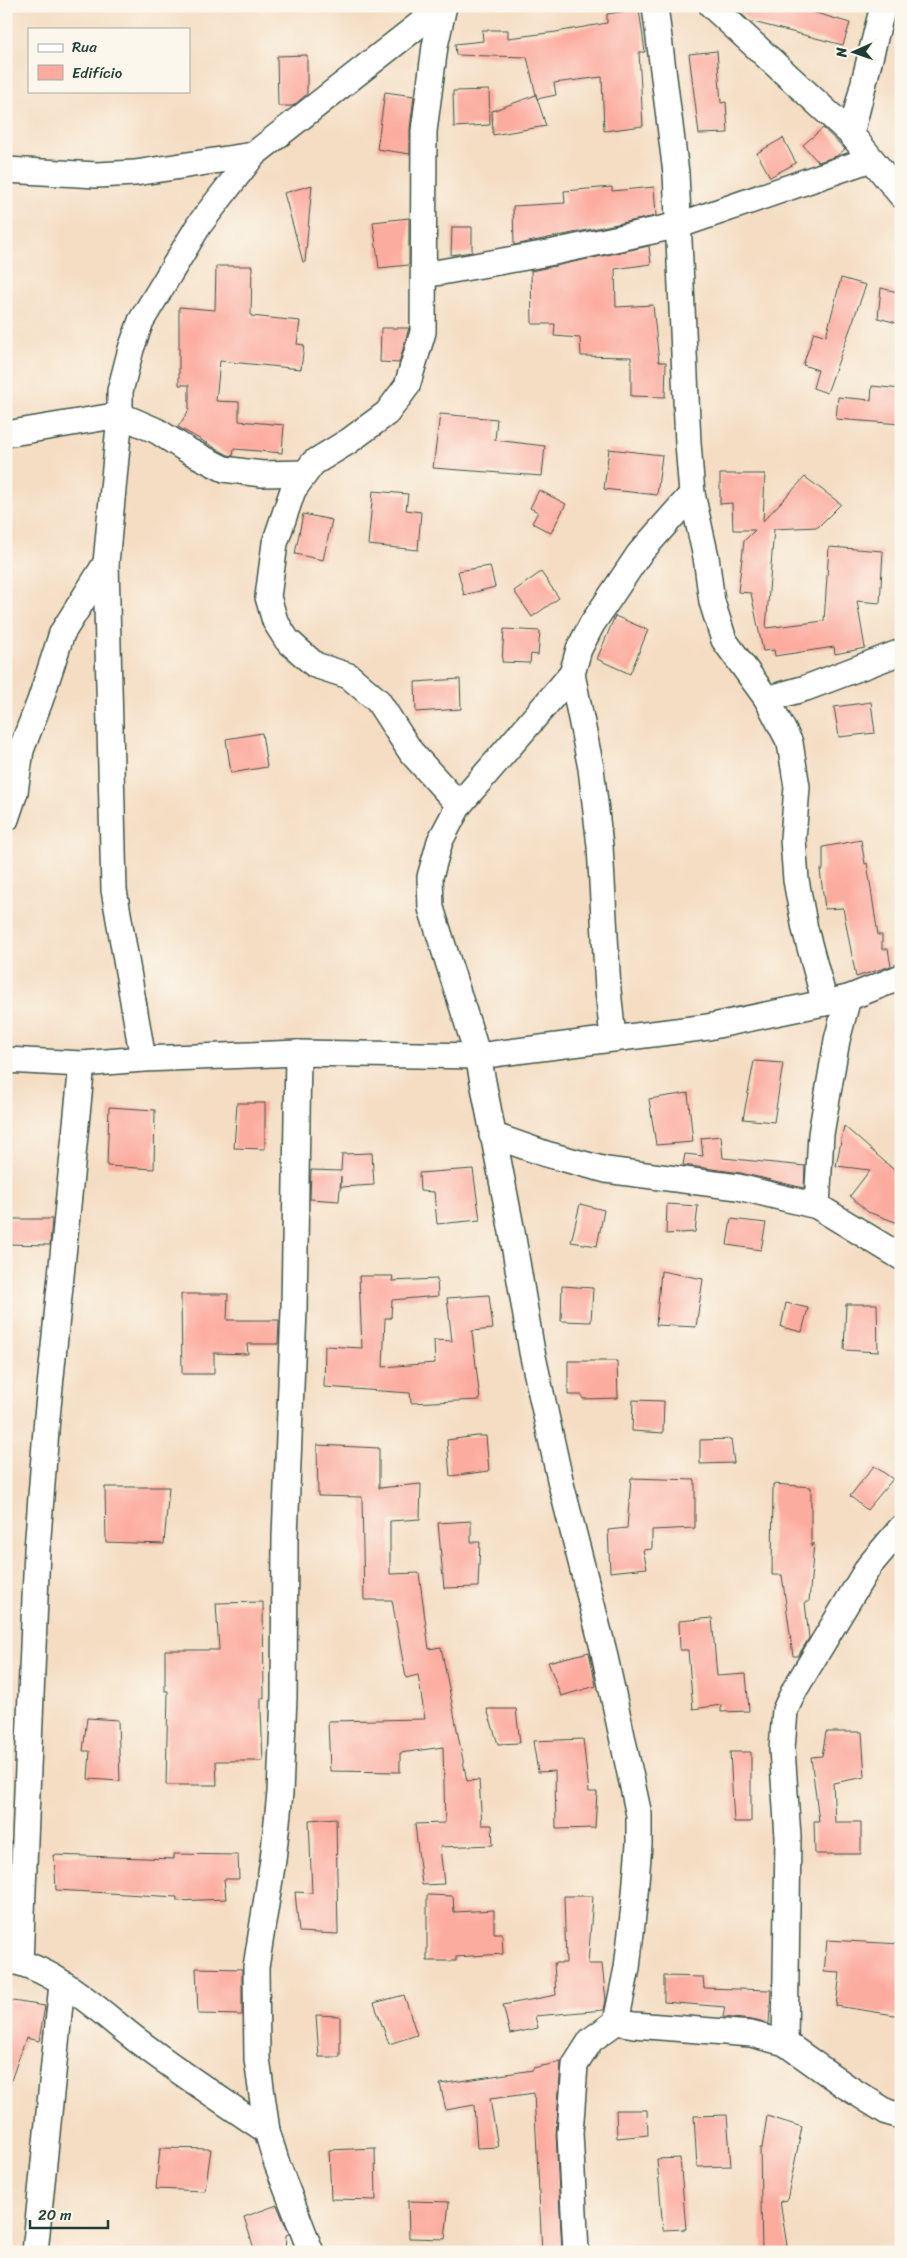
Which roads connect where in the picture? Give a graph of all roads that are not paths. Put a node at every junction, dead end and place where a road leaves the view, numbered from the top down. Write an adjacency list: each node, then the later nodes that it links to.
1 (443, 6): 6 (street); 11 (street)
2 (655, 6): 10 (street)
3 (712, 6): 5 (street)
4 (883, 6): 5 (street)
5 (850, 134): 7 (street)
6 (253, 155): 8 (street); 12 (street)
7 (871, 159): 9 (street); 10 (street)
8 (6, 170)
9 (901, 195)
10 (680, 225): 11 (street); 15 (street)
11 (424, 275): 14 (street)
12 (120, 415): 13 (street); 14 (street); 16 (street)
13 (6, 434)
14 (305, 473): 21 (street)
15 (692, 494): 18 (street); 19 (street)
16 (106, 563): 20 (street); 28 (street)
17 (901, 652): 19 (street)
18 (572, 674): 21 (street); 25 (street)
19 (767, 699): 24 (street)
20 (13, 746): 22 (street)
21 (459, 805): 27 (street)
22 (6, 819)
23 (901, 977): 24 (street)
24 (836, 1000): 25 (street); 32 (street)
25 (614, 1038): 27 (street)
26 (298, 1053): 27 (street); 28 (street); 40 (street)
27 (478, 1056): 31 (street)
28 (143, 1059): 30 (street)
29 (6, 1060): 30 (street)
30 (82, 1064): 35 (street)
31 (492, 1135): 32 (street); 37 (street)
32 (817, 1206): 33 (street)
33 (901, 1257)
34 (901, 1528): 38 (street)
35 (13, 1961): 36 (street)
36 (62, 1984): 40 (street); 41 (street)
37 (616, 2022): 38 (street); 43 (street)
38 (785, 2042): 39 (street)
39 (901, 2116)
40 (267, 2131): 42 (street)
41 (35, 2252)
42 (310, 2252)
43 (576, 2252)

